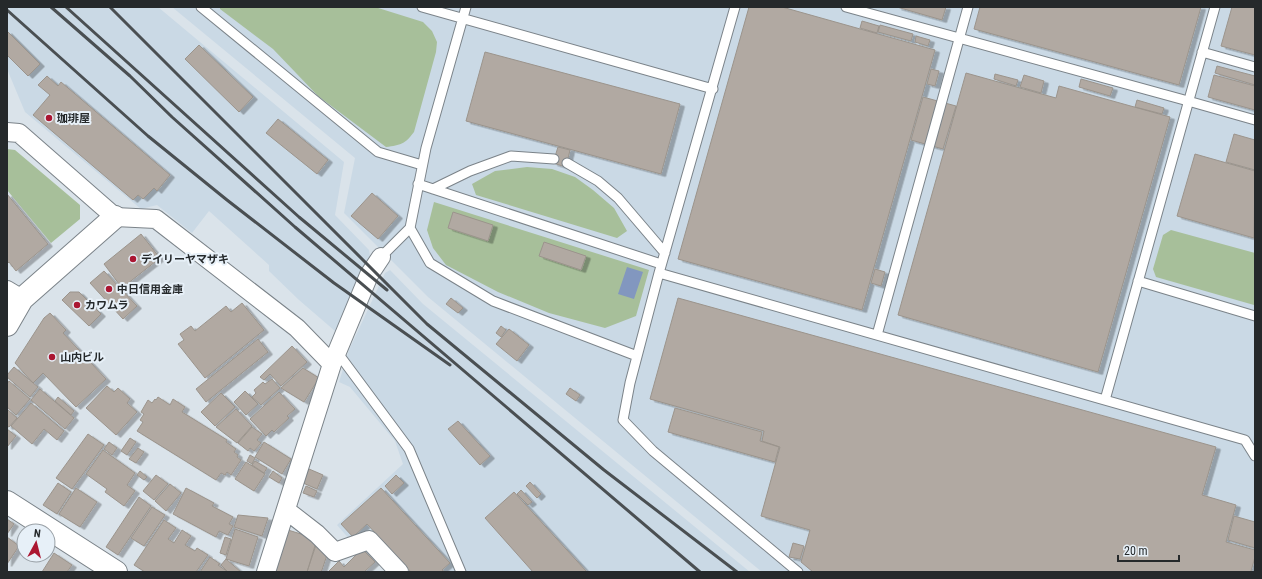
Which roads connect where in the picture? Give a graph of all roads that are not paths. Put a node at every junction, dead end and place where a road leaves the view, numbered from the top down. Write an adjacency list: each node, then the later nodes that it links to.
1 (201, 7): 18 (lane)
2 (422, 7): 8 (lane)
3 (466, 7): 8 (lane)
4 (735, 7): 12 (lane)
5 (846, 7): 9 (lane)
6 (968, 7): 9 (lane)
7 (1215, 7): 10 (lane)
8 (462, 19): 12 (lane); 18 (lane)
9 (960, 38): 13 (lane); 30 (lane)
10 (1202, 52): 11 (lane); 13 (lane)
11 (1255, 67)
12 (713, 89): 23 (lane)
13 (1188, 101): 14 (lane); 26 (lane)
14 (1255, 120)
15 (7, 132): 21 (street)
16 (554, 159): 20 (lane)
17 (567, 163): 23 (lane)
18 (422, 165): 19 (lane)
19 (418, 184): 20 (lane); 22 (lane)
20 (433, 189): 25 (lane)
21 (115, 217): 27 (street); 32 (street)
22 (410, 228): 24 (lane); 31 (lane)
23 (665, 253): 25 (lane)
24 (381, 257): 32 (street)
25 (660, 269): 30 (lane); 31 (lane)
26 (1138, 281): 28 (lane); 33 (lane)
27 (14, 295): 29 (street)
28 (1255, 316)
29 (7, 325)
30 (877, 335): 33 (lane)
31 (637, 356): 41 (lane)
32 (334, 358): 36 (street); 40 (lane)
33 (1105, 400): 34 (lane)
34 (1254, 453)
35 (7, 502): 37 (street)
36 (286, 510): 38 (street); 39 (street)
37 (116, 572)
38 (266, 572)
39 (399, 572)
40 (461, 572)
41 (798, 572)

